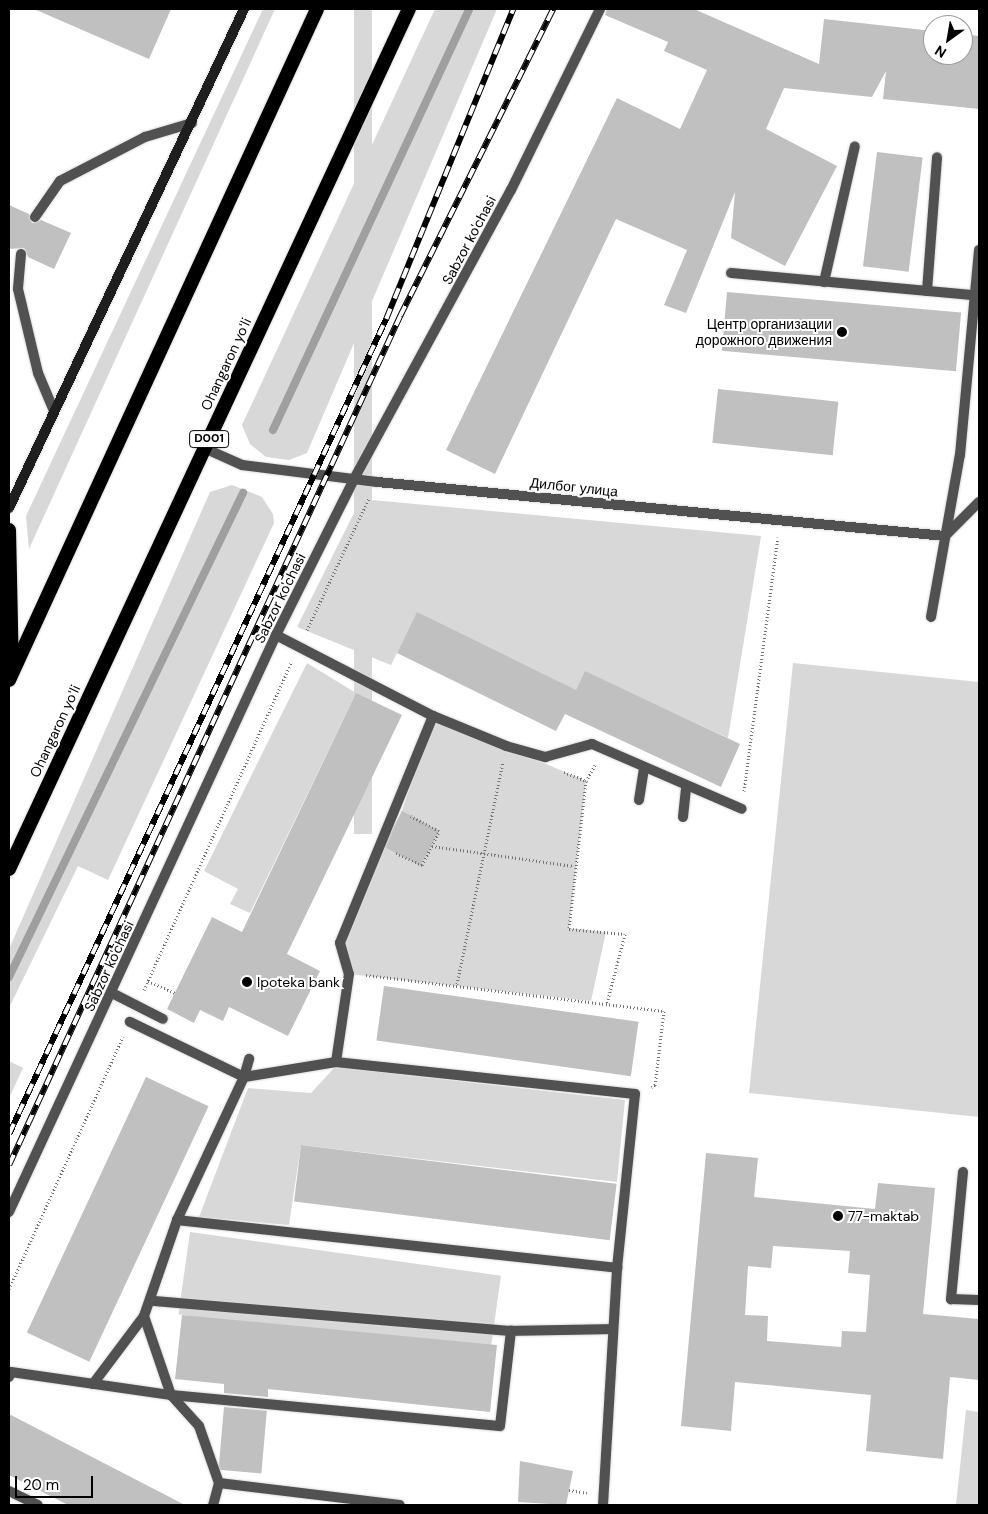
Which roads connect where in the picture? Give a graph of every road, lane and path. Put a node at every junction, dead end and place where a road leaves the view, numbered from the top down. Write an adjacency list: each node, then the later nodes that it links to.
1 (244, 9): 5 (main road)
2 (317, 9): 28 (highway)
3 (409, 9): 16 (highway, Ohangaron yoʻli / D001)
4 (600, 9): 17 (street, Sabzor ko'chasi)
5 (192, 123): 8 (street); 15 (main road)
6 (855, 146): 12 (street)
7 (937, 157): 13 (street)
8 (35, 217)
9 (979, 250): 14 (street)
10 (21, 254): 15 (street)
11 (731, 273): 12 (street)
12 (824, 282): 13 (street)
13 (926, 291): 14 (street)
14 (975, 295): 24 (street)
15 (54, 411): 19 (main road)
16 (204, 448): 17 (street, Дилбог улица); 40 (highway, Ohangaron yoʻli / D001)
17 (354, 479): 18 (street, Дилбог улица); 26 (street, Sabzor ko'chasi)
18 (377, 482): 22 (street, Дилбог улица); 27 (path)
19 (11, 497): 21 (main road)
20 (979, 502): 24 (street)
21 (9, 508)
22 (780, 521): 24 (street, Дилбог улица); 35 (path)
23 (9, 530): 28 (highway)
24 (945, 536): 25 (street)
25 (931, 617)
26 (276, 635): 27 (street); 45 (street, Sabzor ko'chasi)
27 (299, 646): 29 (street); 42 (path)
28 (11, 676)
29 (433, 716): 30 (street); 41 (street)
30 (506, 746): 31 (street); 38 (path)
31 (604, 748): 32 (street); 39 (path)
32 (644, 767): 33 (street); 34 (street)
33 (686, 786): 35 (street); 36 (street)
34 (638, 800)
35 (742, 810)
36 (683, 817)
37 (432, 846): 38 (path)
38 (484, 854): 39 (path); 43 (path)
39 (574, 866): 46 (path)
40 (9, 869)
41 (349, 974): 43 (path); 51 (street)
42 (148, 981): 44 (path); 47 (path)
43 (458, 984): 46 (path)
44 (175, 993)
45 (112, 994): 47 (street); 55 (street, Sabzor ko'chasi)
46 (607, 1003): 53 (path)
47 (137, 1006): 48 (street)
48 (163, 1019)
49 (130, 1022): 52 (street); 58 (path)
50 (249, 1059): 52 (street)
51 (336, 1062): 52 (street); 53 (street)
52 (244, 1077): 56 (street)
53 (635, 1094): 57 (street)
54 (963, 1172): 59 (street)
55 (9, 1212)
56 (178, 1220): 57 (street); 60 (street)
57 (617, 1268): 62 (street)
58 (9, 1289)
59 (979, 1300)
60 (150, 1301): 61 (street); 63 (street)
61 (144, 1316): 65 (street); 66 (street)
62 (612, 1329): 63 (street); 72 (street)
63 (511, 1331): 66 (street)
64 (9, 1377): 65 (street)
65 (93, 1384): 66 (street)
66 (171, 1395): 67 (street)
67 (219, 1484): 70 (street); 71 (street)
68 (9, 1490): 69 (street)
69 (38, 1505)
70 (213, 1505)
71 (400, 1505)
72 (603, 1505)

